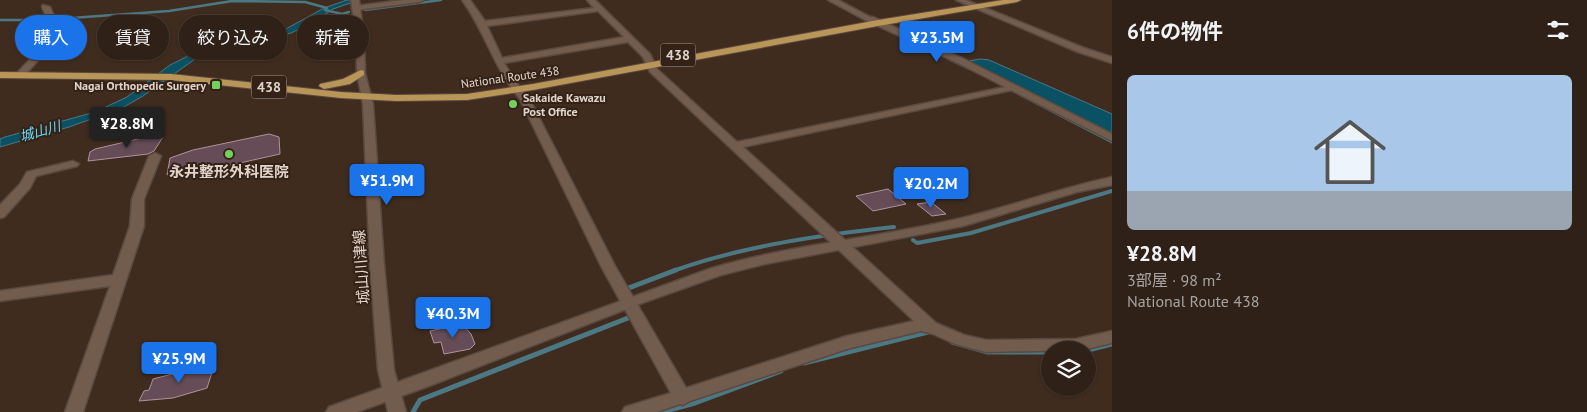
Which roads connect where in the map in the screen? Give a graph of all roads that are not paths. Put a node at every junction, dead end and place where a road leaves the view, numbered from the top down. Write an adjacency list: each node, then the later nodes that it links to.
1 (420, 0): 8 (street)
2 (466, 0): 12 (street)
3 (591, 0): 10 (street)
4 (832, 0): 11 (street)
5 (989, 0): 7 (highway, National Route 438 / 438)
6 (1017, 0): 7 (highway, National Route 438 / 438)
7 (968, 3): 11 (highway, National Route 438 / 438); 14 (street)
8 (355, 4): 19 (street, 城山川津線)
9 (46, 7): 18 (street)
10 (600, 8): 12 (street); 13 (street)
11 (874, 21): 16 (highway, National Route 438 / 438); 24 (street)
12 (483, 24): 15 (street)
13 (629, 39): 15 (street); 16 (street)
14 (1112, 60)
15 (499, 61): 23 (street)
16 (650, 63): 23 (highway, National Route 438 / 438); 27 (street)
17 (0, 70): 18 (highway, National Route 438 / 438)
18 (23, 72): 20 (highway, National Route 438 / 438); 21 (highway, National Route 438 / 438)
19 (361, 73): 22 (highway); 25 (street, 城山川津線)
20 (0, 75)
21 (174, 75): 22 (highway, National Route 438 / 438); 25 (highway, National Route 438 / 438)
22 (324, 86): 25 (highway, National Route 438 / 438)
23 (515, 87): 25 (highway, National Route 438 / 438); 35 (street)
24 (1009, 88): 26 (street); 27 (street)
25 (366, 94): 38 (street, 城山川津線)
26 (1112, 138)
27 (736, 145): 32 (street)
28 (154, 156): 33 (street)
29 (73, 164): 31 (street)
30 (1112, 181): 32 (street)
31 (0, 214)
32 (835, 239): 35 (street); 36 (street)
33 (120, 279): 34 (street); 40 (street)
34 (0, 297)
35 (628, 303): 38 (street); 39 (street)
36 (930, 326): 37 (street); 39 (street)
37 (1112, 337)
38 (393, 392): 41 (street); 42 (street, 城山川津線)
39 (683, 398): 43 (street)
40 (74, 412)
41 (336, 412)
42 (397, 412)
43 (631, 412)

